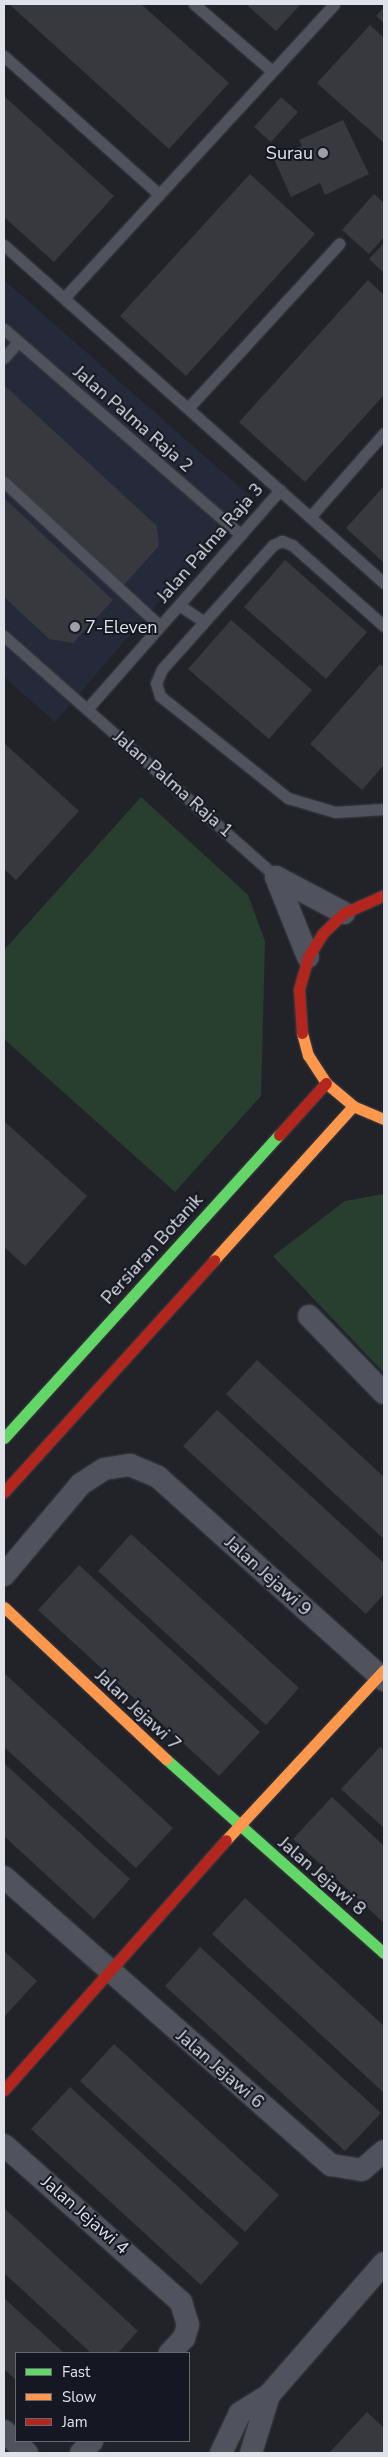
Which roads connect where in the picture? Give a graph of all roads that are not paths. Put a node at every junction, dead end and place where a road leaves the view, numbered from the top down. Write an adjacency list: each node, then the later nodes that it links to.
1 (194, 4): 4 (lane)
2 (334, 4): 4 (lane)
3 (4, 56): 5 (lane)
4 (272, 71): 5 (lane)
5 (159, 194): 8 (lane)
6 (339, 244): 12 (lane)
7 (4, 245): 8 (lane)
8 (64, 298): 12 (lane)
9 (4, 329): 10 (lane, Jalan Palma Raja 2)
10 (18, 342): 11 (lane); 17 (lane, Jalan Palma Raja 2)
11 (4, 358)
12 (189, 407): 15 (lane)
13 (384, 433): 16 (lane)
14 (4, 482): 21 (lane)
15 (280, 490): 16 (lane); 17 (lane, Jalan Palma Raja 3)
16 (310, 517): 18 (lane)
17 (240, 535): 19 (lane, Jalan Palma Raja 3)
18 (384, 582)
19 (179, 605): 20 (lane); 21 (lane, Jalan Palma Raja 3)
20 (204, 622): 22 (lane); 25 (lane)
21 (160, 626): 24 (lane, Jalan Palma Raja 3)
22 (384, 626)
23 (4, 636): 24 (lane, Jalan Palma Raja 1)
24 (87, 709): 26 (lane, Jalan Palma Raja 1)
25 (384, 809)
26 (276, 877): 28 (street); 29 (street, Jalan Palma Raja 1)
27 (384, 895): 28 (main road)
28 (344, 913): 29 (main road)
29 (308, 958): 30 (main road)
30 (326, 1083): 31 (main road); 35 (main road, Persiaran Botanik)
31 (353, 1106): 32 (main road); 36 (main road)
32 (384, 1119)
33 (309, 1316): 34 (street)
34 (384, 1393)
35 (4, 1438)
36 (4, 1492)
37 (4, 1575): 39 (street, Jalan Jejawi 9)
38 (4, 1607): 40 (main road, Jalan Jejawi 7)
39 (383, 1675): 40 (main road)
40 (238, 1826): 42 (main road, Jalan Jejawi 8); 43 (main road)
41 (4, 1877): 43 (street, Jalan Jejawi 6)
42 (384, 1953)
43 (109, 1973): 44 (main road); 46 (street, Jalan Jejawi 6)
44 (4, 2090)
45 (4, 2145): 48 (street, Jalan Jejawi 4)
46 (384, 2151)
47 (384, 2263): 49 (street)
48 (171, 2352)
49 (269, 2394): 56 (street); 57 (street)
50 (4, 2431): 51 (street)
51 (15, 2442)
52 (16, 2442): 54 (street)
53 (91, 2442): 55 (street)
54 (27, 2453)
55 (81, 2453)
56 (221, 2453)
57 (251, 2453)

